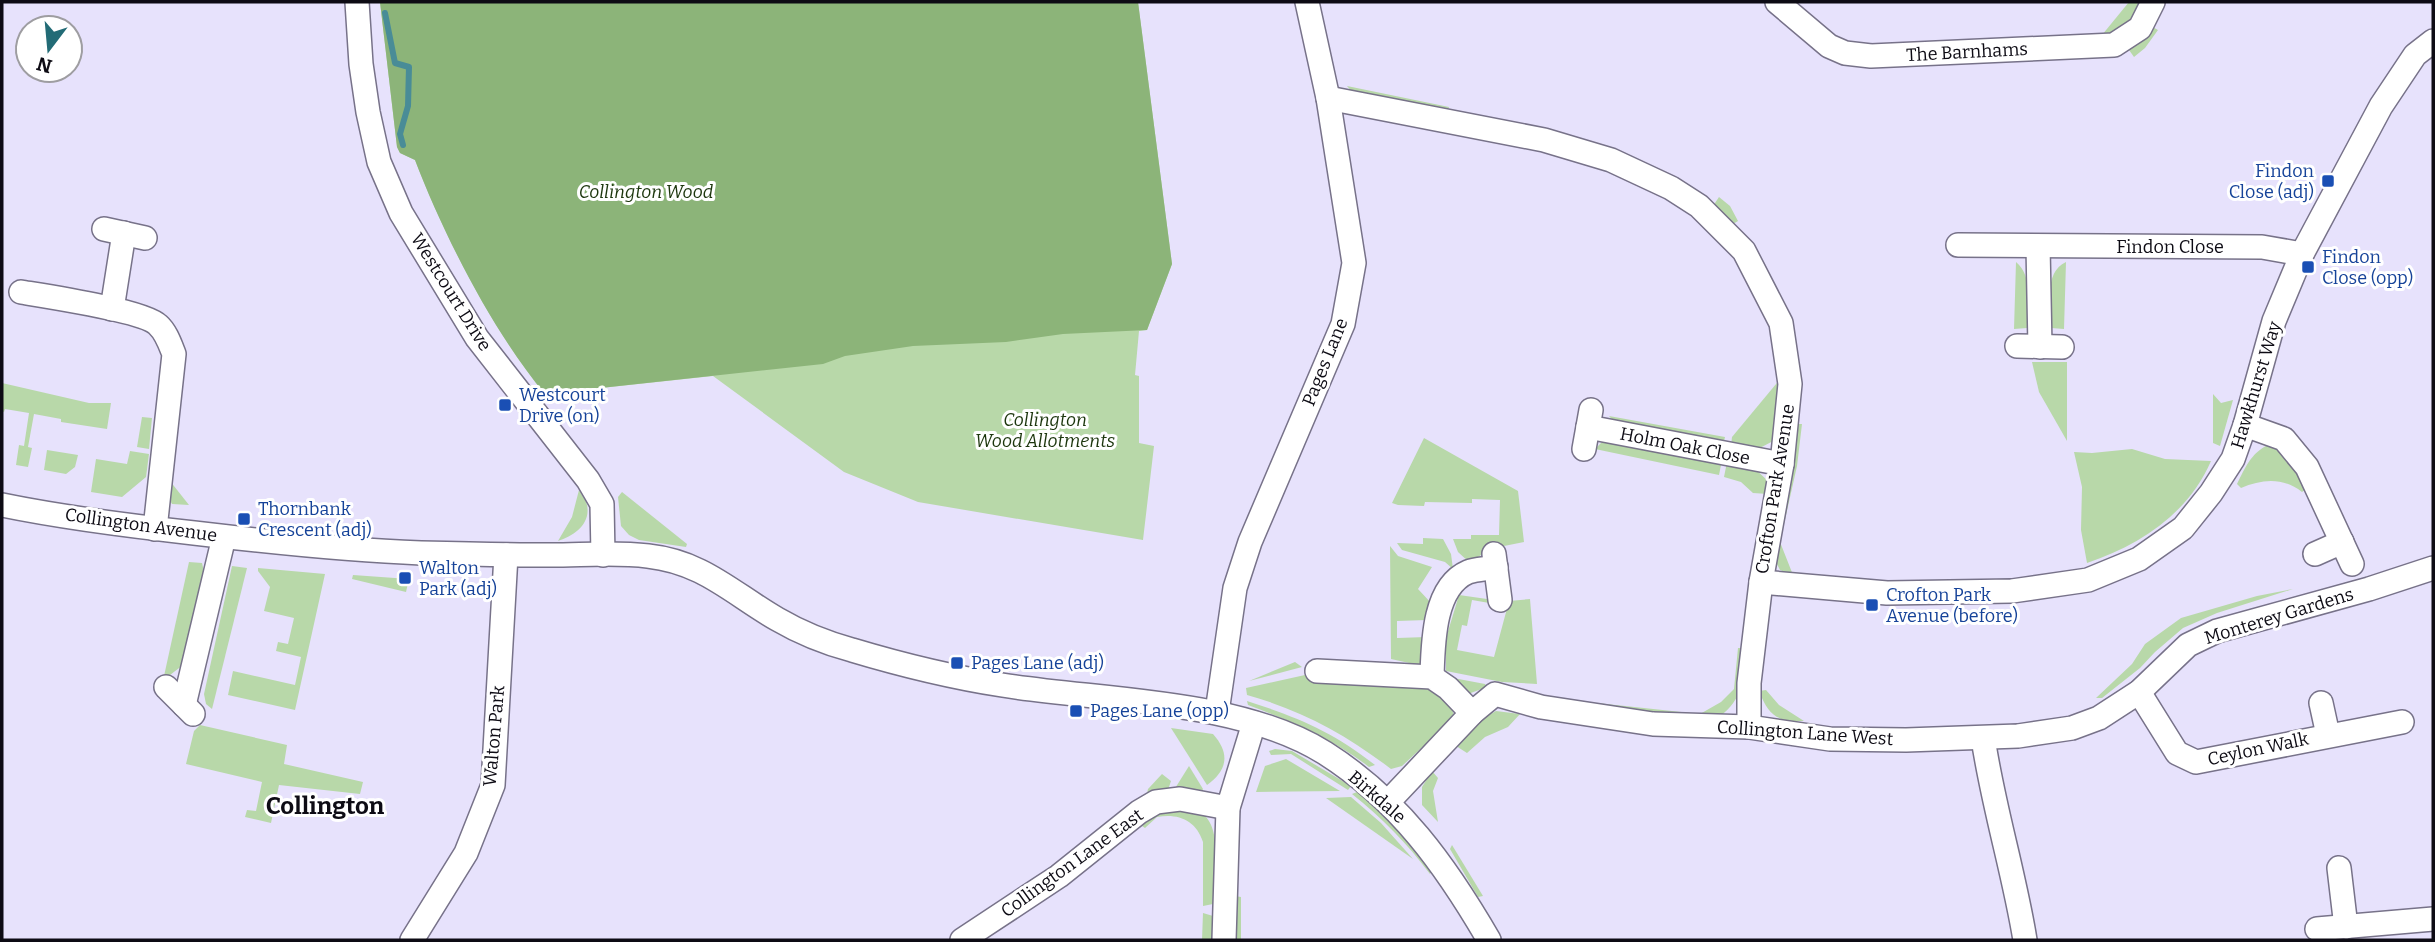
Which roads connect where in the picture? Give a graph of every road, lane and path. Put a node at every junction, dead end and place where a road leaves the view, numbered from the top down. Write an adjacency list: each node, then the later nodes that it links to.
1 (357, 2): 23 (street, Westcourt Drive)
2 (1307, 2): 6 (street, Pages Lane)
3 (1777, 2): 4 (street, The Barnhams)
4 (2153, 2)
5 (2433, 41): 10 (street, Hawkhurst Way)
6 (1328, 98): 16 (street, Crofton Park Avenue); 33 (street, Pages Lane)
7 (124, 234): 12 (street)
8 (1958, 245): 9 (street, Findon Close)
9 (2038, 246): 10 (street, Findon Close); 13 (street)
10 (2302, 254): 14 (street, Hawkhurst Way)
11 (21, 292): 12 (street)
12 (112, 309): 18 (street)
13 (2040, 347)
14 (2245, 425): 20 (street); 26 (street, Hawkhurst Way)
15 (1587, 428): 16 (street, Holm Oak Close)
16 (1782, 464): 26 (street, Crofton Park Avenue)
17 (2, 505): 18 (street, Collington Avenue)
18 (155, 529): 19 (street, Collington Avenue)
19 (224, 537): 22 (street, Collington Avenue); 30 (street)
20 (2342, 542): 21 (street); 24 (street)
21 (2315, 554)
22 (506, 555): 23 (street, Collington Avenue); 46 (street, Walton Park)
23 (603, 555): 33 (street, Collington Avenue)
24 (2352, 564)
25 (2433, 568): 31 (street, Monterey Gardens)
26 (1760, 583): 37 (street, Crofton Park Avenue)
27 (1500, 600): 29 (street)
28 (1317, 671): 29 (street)
29 (1432, 677): 34 (street)
30 (166, 687)
31 (2139, 692): 38 (street, Ceylon Walk); 39 (street, Monterey Gardens)
32 (2321, 703): 38 (street, Ceylon Walk)
33 (1217, 712): 36 (street, Birkdale)
34 (1472, 713): 37 (street, Collington Lane West); 40 (street, Collington Lane West)
35 (2402, 722): 38 (street, Ceylon Walk)
36 (1254, 723): 40 (street, Birkdale); 41 (street)
37 (1749, 727): 39 (street, Collington Lane West)
38 (2328, 735)
39 (1983, 738): 50 (street)
40 (1388, 802): 49 (street, Birkdale)
41 (1228, 808): 47 (street, Collington Lane East); 48 (street)
42 (2339, 868): 44 (street)
43 (2433, 919): 44 (street)
44 (2346, 927): 45 (street)
45 (2317, 929)
46 (412, 940)
47 (962, 940)
48 (1224, 940)
49 (1489, 940)
50 (2025, 940)

